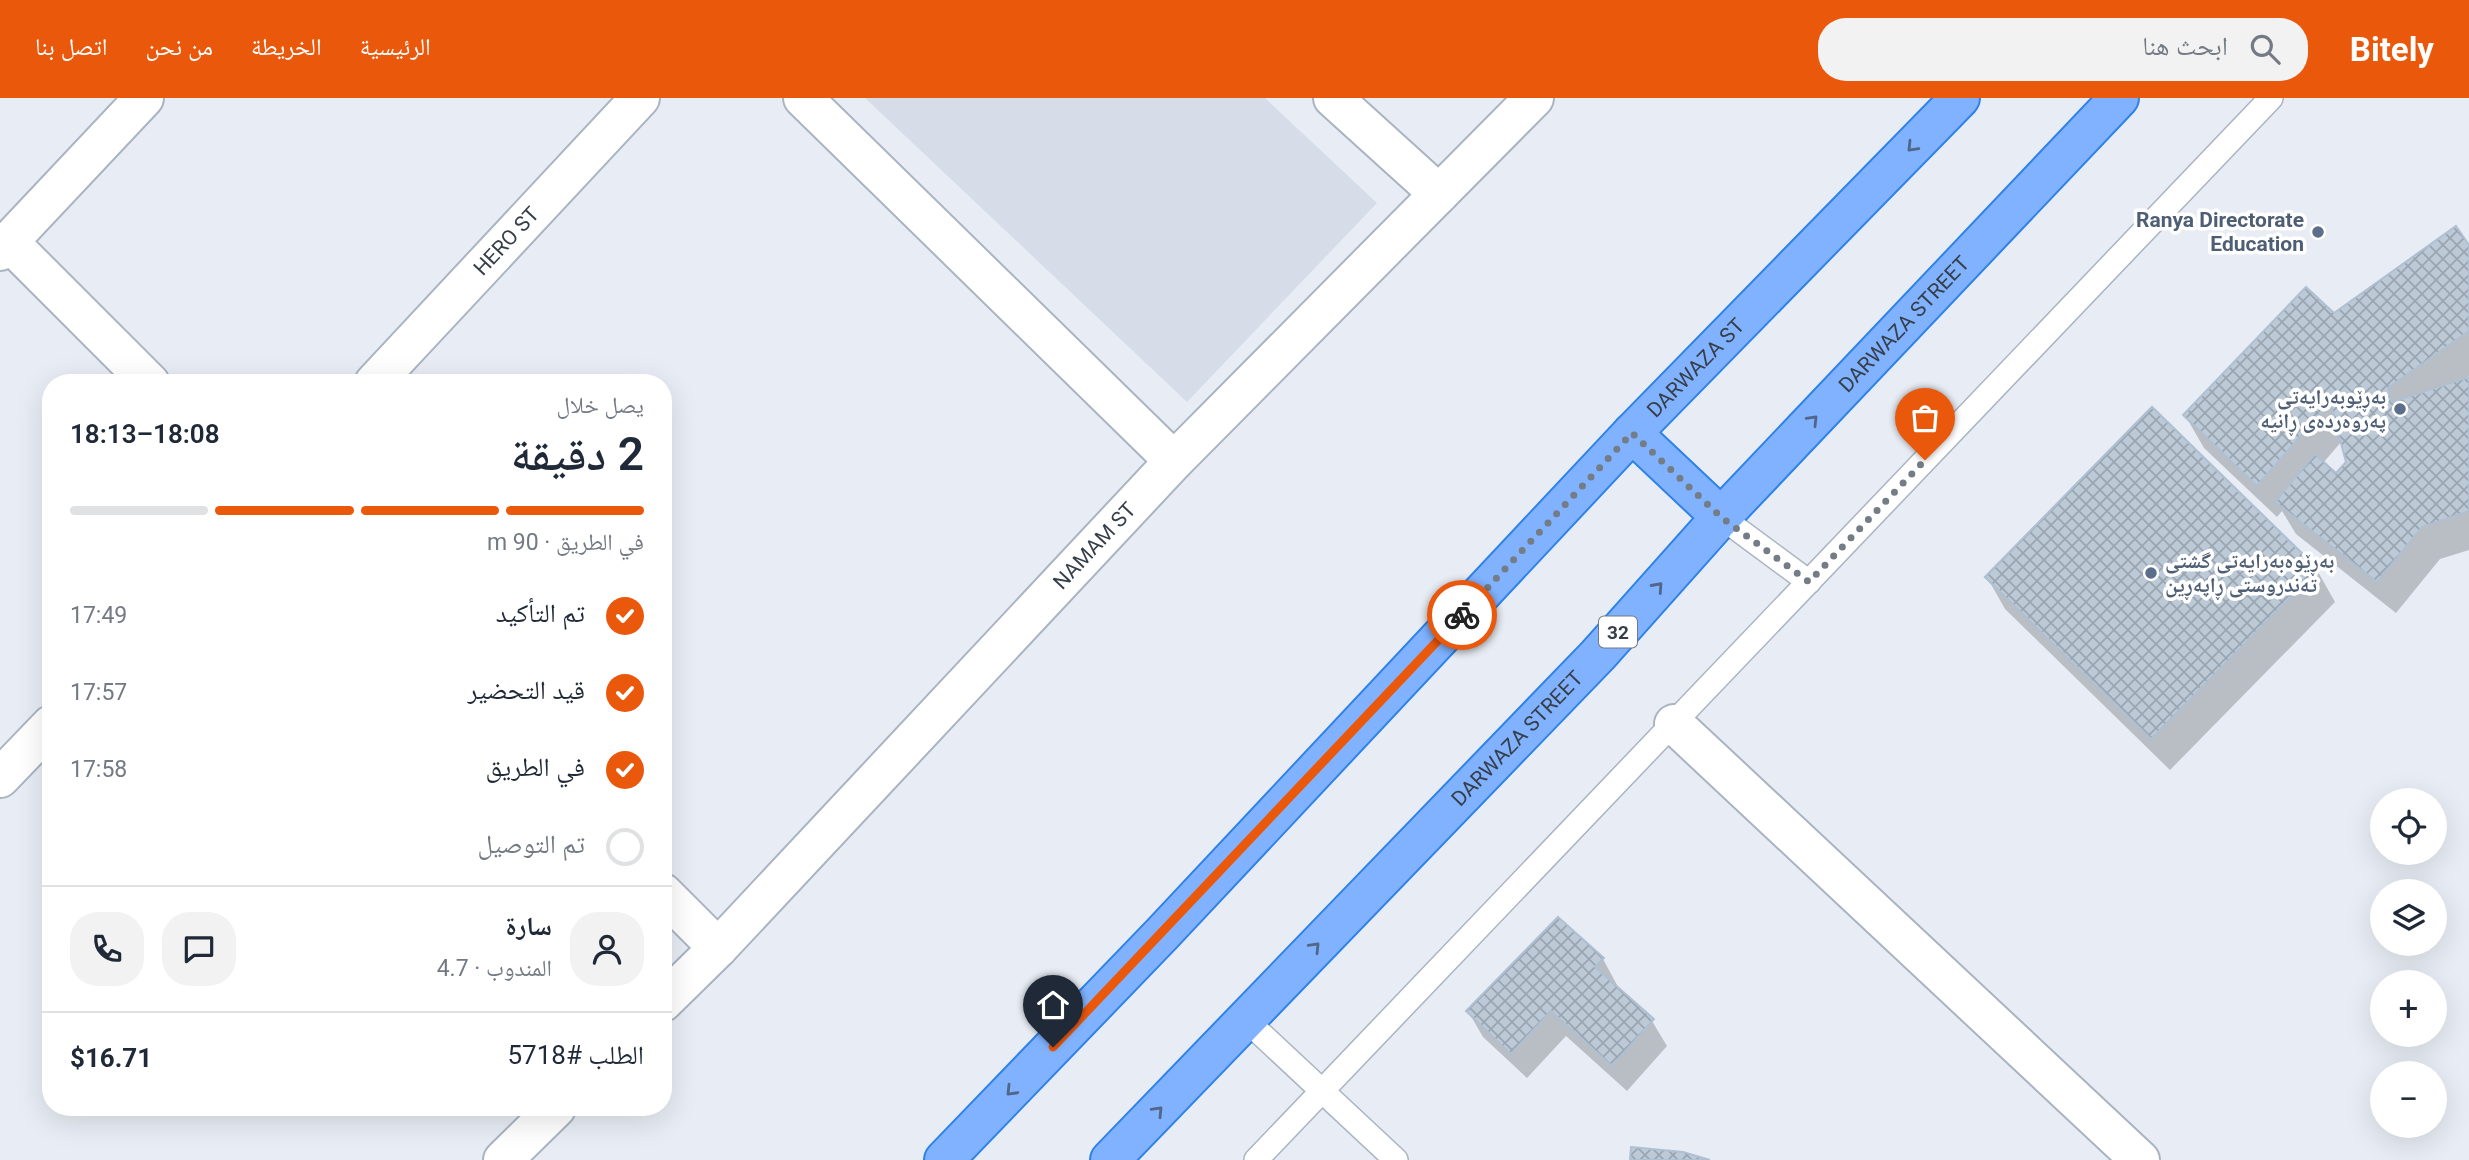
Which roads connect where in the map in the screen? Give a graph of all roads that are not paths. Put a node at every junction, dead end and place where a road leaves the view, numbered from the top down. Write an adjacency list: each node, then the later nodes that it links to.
1 (144, 98): 10 (street)
2 (640, 98): 12 (street, HERO ST)
3 (803, 98): 14 (street)
4 (1332, 98): 9 (street)
5 (1534, 98): 9 (street, NAMAM ST)
6 (1960, 98): 13 (highway, DARWAZA ST, one-way to 13)
7 (2119, 98): 15 (highway, DARWAZA STREET / 32, one-way to 7)
8 (2272, 98): 16 (lane)
9 (1439, 194): 14 (street, NAMAM ST)
10 (4, 247): 11 (street)
11 (140, 374)
12 (382, 374)
13 (1632, 433): 15 (highway); 27 (highway, DARWAZA ST, one-way to 27)
14 (1174, 461): 21 (street, NAMAM ST)
15 (1721, 517): 16 (lane); 23 (highway, DARWAZA STREET / 32, one-way to 15)
16 (1809, 582): 17 (lane)
17 (1674, 724): 24 (lane); 31 (street)
18 (42, 734): 19 (street)
19 (0, 778)
20 (672, 903): 21 (street)
21 (718, 948): 22 (street, NAMAM ST)
22 (672, 993)
23 (1245, 1019): 24 (lane); 28 (highway, DARWAZA STREET / 32, one-way to 23)
24 (1322, 1091): 29 (lane); 30 (lane)
25 (548, 1116): 26 (street)
26 (503, 1160)
27 (944, 1160)
28 (1110, 1160)
29 (1256, 1160)
30 (1396, 1160)
31 (2140, 1160)

